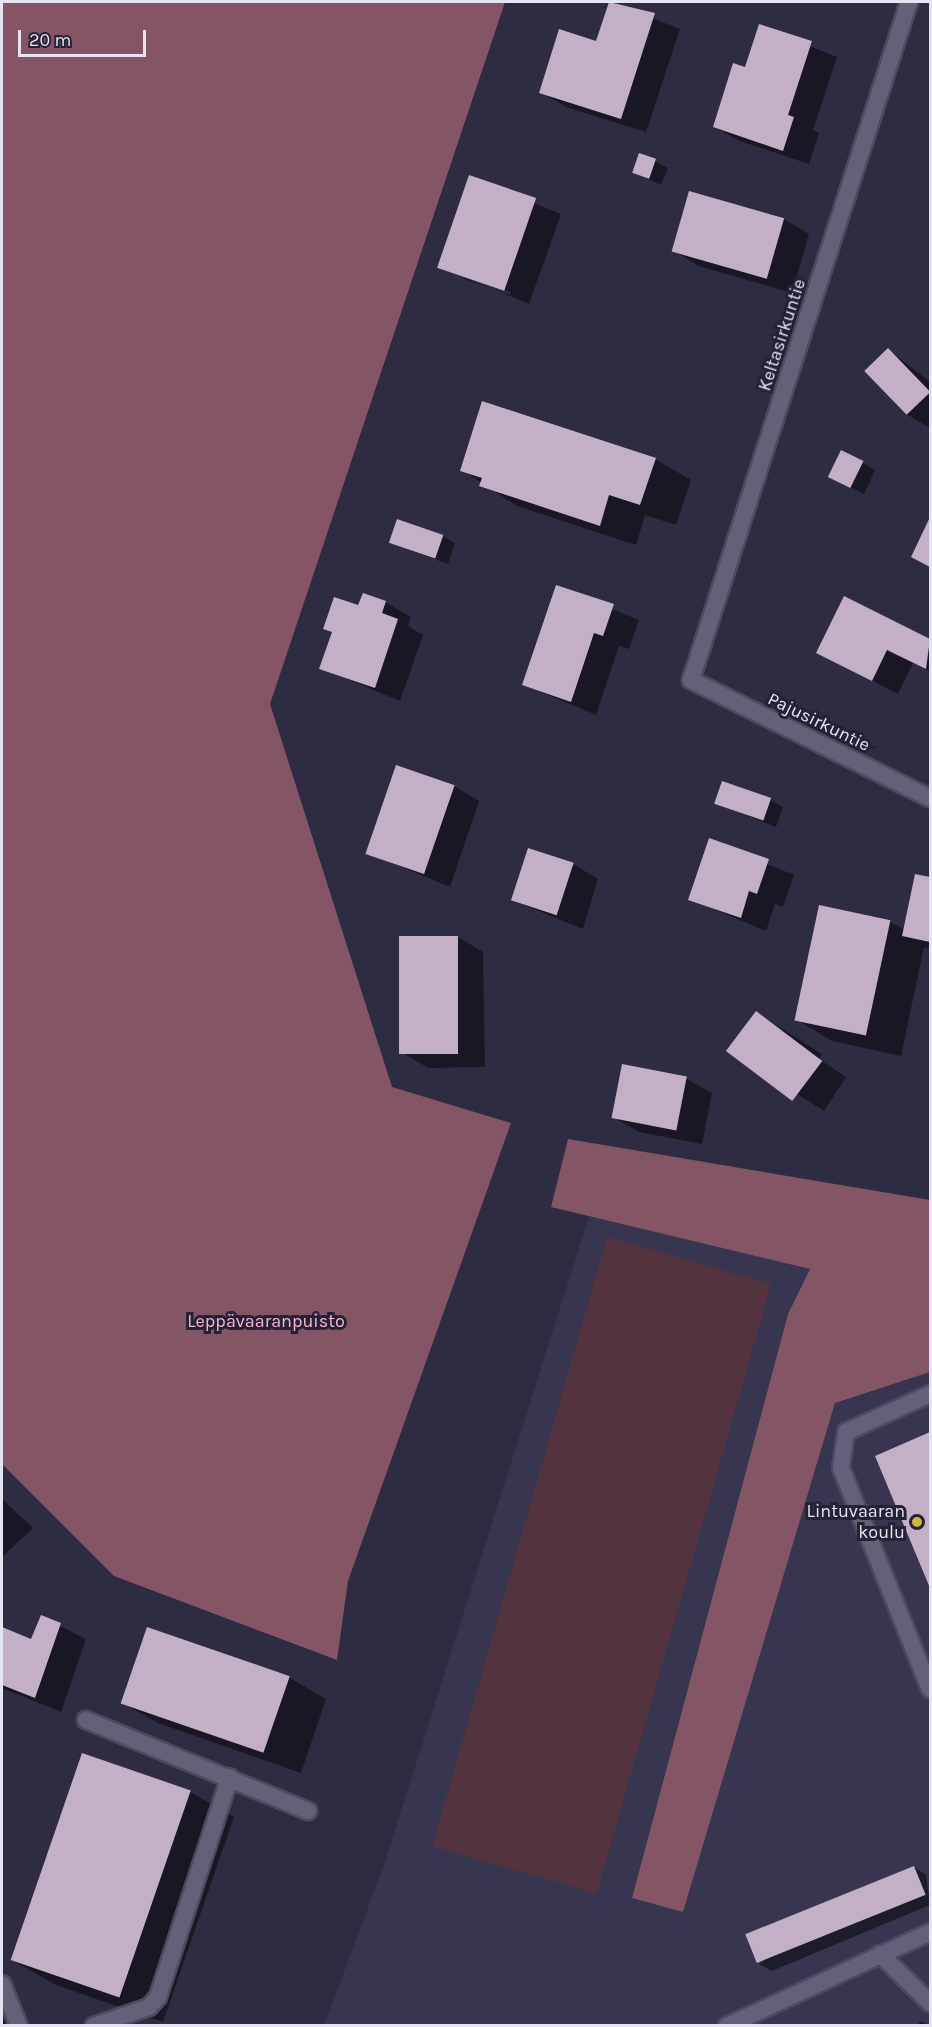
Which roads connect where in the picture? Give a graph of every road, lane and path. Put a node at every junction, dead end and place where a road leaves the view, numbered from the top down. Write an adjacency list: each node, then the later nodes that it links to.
1 (909, 2): 2 (street, Keltasirkuntie)
2 (691, 680): 3 (street, Pajusirkuntie)
3 (930, 798)
4 (930, 1394): 5 (street)
5 (930, 1689)
6 (86, 1720): 7 (street)
7 (230, 1777): 8 (street); 13 (street)
8 (308, 1811)
9 (930, 1932): 10 (street)
10 (880, 1954): 12 (street); 16 (street)
11 (2, 1984): 14 (street)
12 (930, 2003)
13 (122, 2022): 15 (street)
14 (20, 2025)
15 (94, 2025)
16 (727, 2025)

